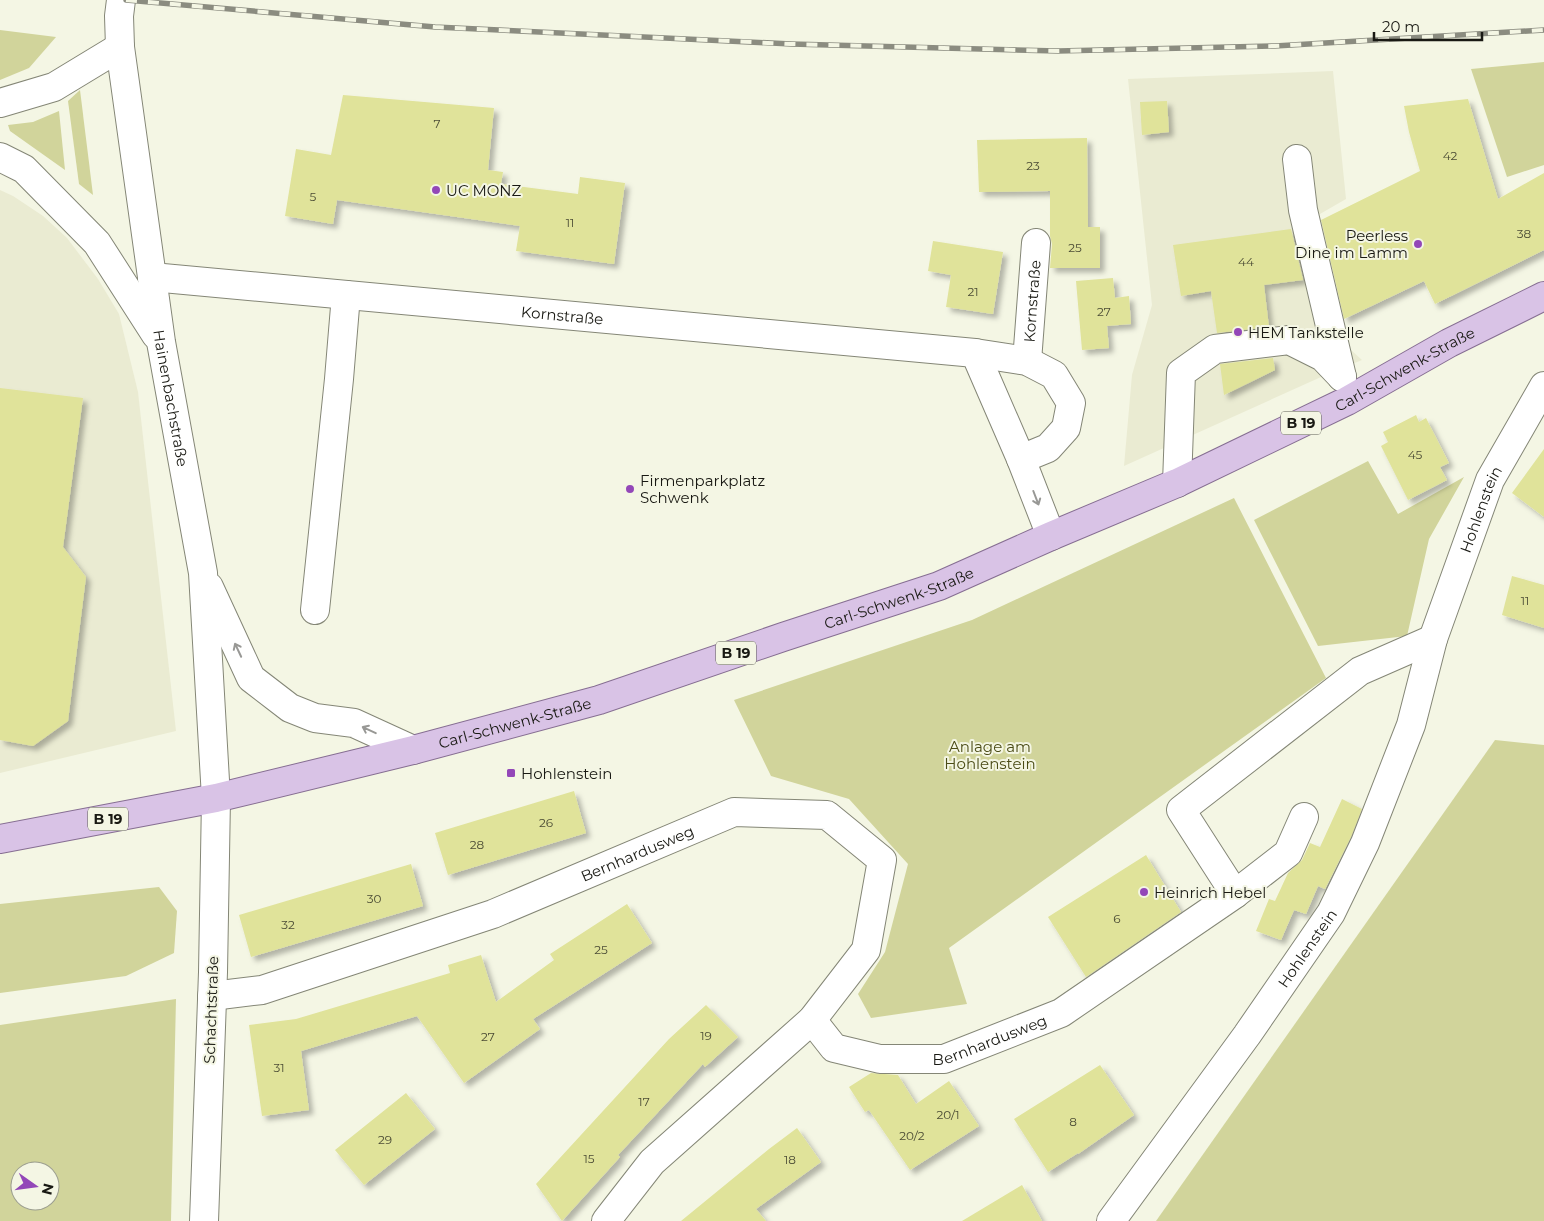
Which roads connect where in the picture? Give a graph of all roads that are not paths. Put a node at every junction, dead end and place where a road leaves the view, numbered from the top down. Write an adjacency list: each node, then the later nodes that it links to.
1 (121, 0): 2 (street, Hainenbachstraße)
2 (120, 47): 3 (street); 7 (street, Hainenbachstraße)
3 (0, 103)
4 (0, 157): 10 (street)
5 (1297, 158): 14 (street)
6 (1036, 243): 12 (street, Kornstraße)
7 (152, 277): 8 (street, Kornstraße); 10 (street, Hainenbachstraße)
8 (346, 296): 11 (street, Kornstraße); 19 (street)
9 (1544, 296): 14 (main road, Carl-Schwenk-Straße / B 19)
10 (161, 342): 18 (street, Hainenbachstraße)
11 (975, 353): 12 (street, Kornstraße); 15 (street)
12 (1027, 361): 15 (street, Kornstraße)
13 (1544, 386): 20 (street, Hohlenstein)
14 (1345, 389): 16 (main road, Carl-Schwenk-Straße / B 19); 16 (street)
15 (1021, 459): 17 (street, one-way to 17)
16 (1177, 483): 17 (main road, Carl-Schwenk-Straße / B 19)
17 (1051, 536): 21 (main road, Carl-Schwenk-Straße / B 19)
18 (203, 573): 21 (street, one-way to 18); 22 (street, Hainenbachstraße)
19 (315, 610)
20 (1433, 639): 25 (street); 30 (street, Hohlenstein)
21 (413, 750): 22 (main road, Carl-Schwenk-Straße / B 19)
22 (216, 798): 24 (main road, B 19); 26 (street, Schachtstraße)
23 (1304, 817): 25 (street)
24 (0, 839)
25 (1235, 894): 27 (street, Bernhardusweg)
26 (212, 996): 27 (street, Bernhardusweg); 28 (street, Schachtstraße)
27 (812, 1020): 29 (street, Bernhardusweg)
28 (204, 1221)
29 (606, 1221)
30 (1111, 1221)

